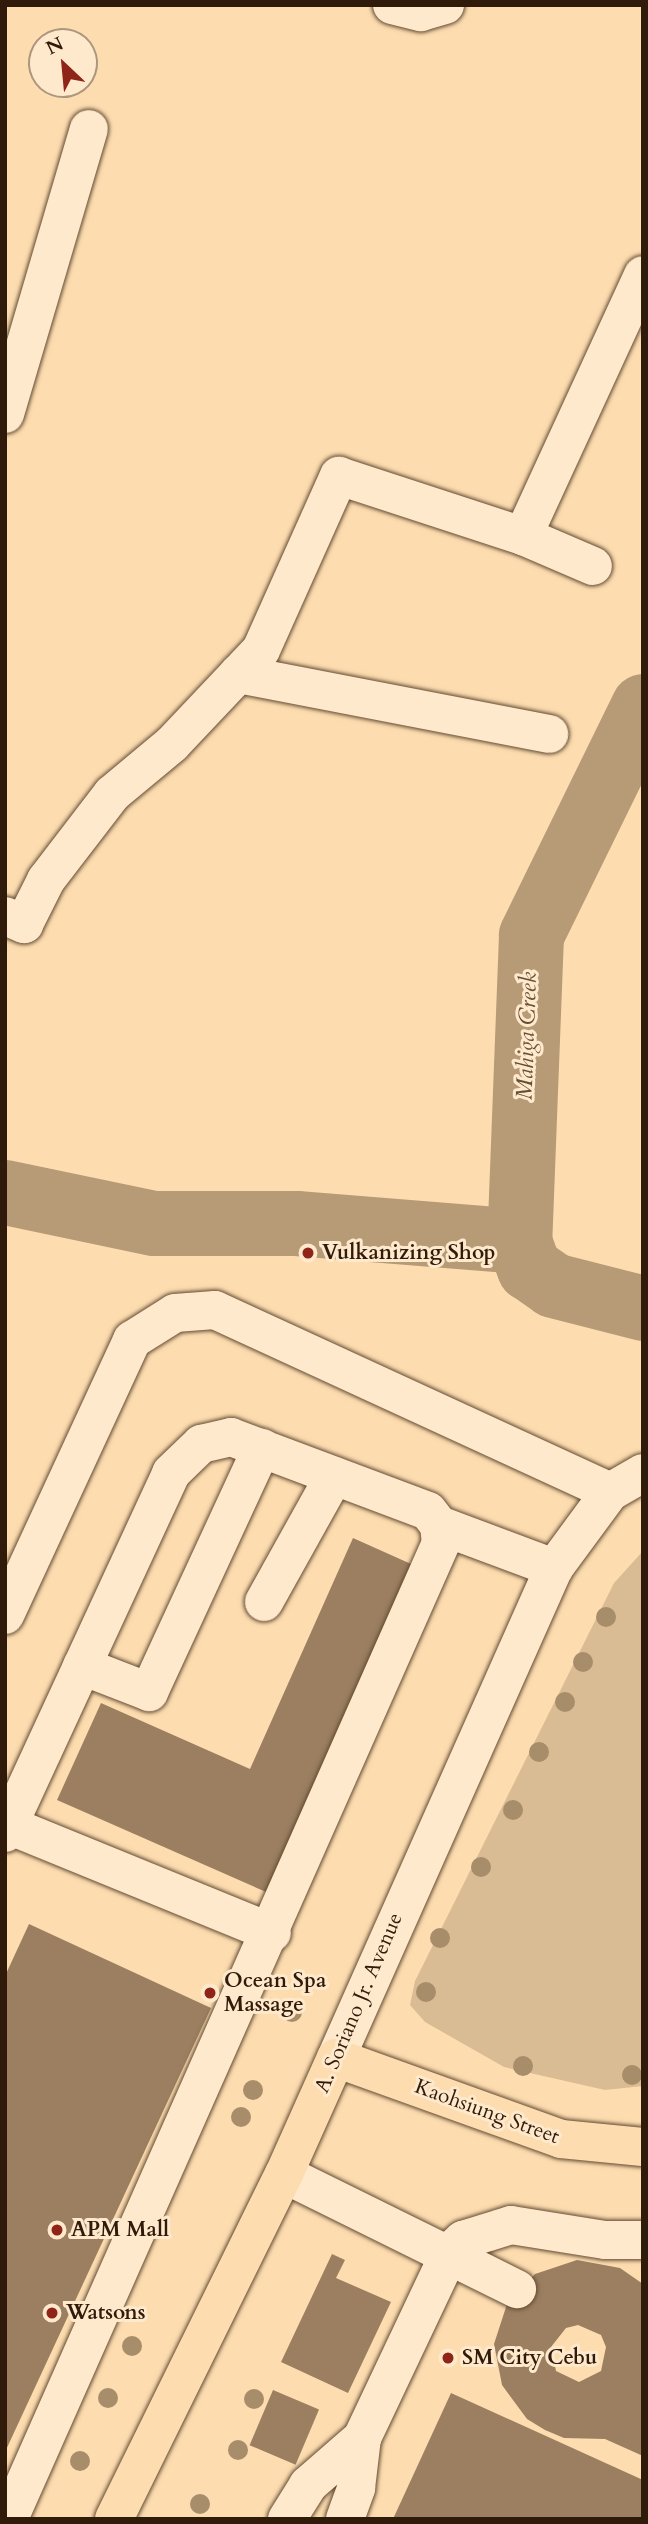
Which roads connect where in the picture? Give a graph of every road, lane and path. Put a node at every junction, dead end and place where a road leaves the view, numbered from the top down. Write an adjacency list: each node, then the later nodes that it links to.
1 (392, 5): 2 (street)
2 (445, 5)
3 (89, 129): 5 (street)
4 (643, 275): 6 (street)
5 (5, 414)
6 (523, 536): 7 (street); 8 (street)
7 (593, 566)
8 (239, 674): 9 (street); 10 (street)
9 (549, 734)
10 (5, 916)
11 (262, 1448): 13 (street); 19 (street); 19 (street)
12 (643, 1473): 14 (street)
13 (334, 1476): 15 (street); 17 (street)
14 (610, 1492): 16 (street, A. Soriano Jr. Avenue); 18 (street)
15 (439, 1525): 16 (street); 21 (street)
16 (554, 1568): 22 (street, A. Soriano Jr. Avenue)
17 (264, 1602)
18 (5, 1615)
19 (82, 1666): 20 (street)
20 (7, 1829): 21 (street)
21 (272, 1933): 29 (street)
22 (336, 2058): 23 (main road, Kaohsiung Street); 24 (main road, A. Soriano Jr. Avenue)
23 (643, 2147)
24 (284, 2174): 26 (street); 30 (main road, A. Soriano Jr. Avenue)
25 (643, 2240): 26 (street)
26 (450, 2252): 27 (street); 28 (street)
27 (517, 2289)
28 (362, 2438): 31 (street); 32 (street)
29 (9, 2519)
30 (114, 2519)
31 (287, 2519)
32 (345, 2519)

